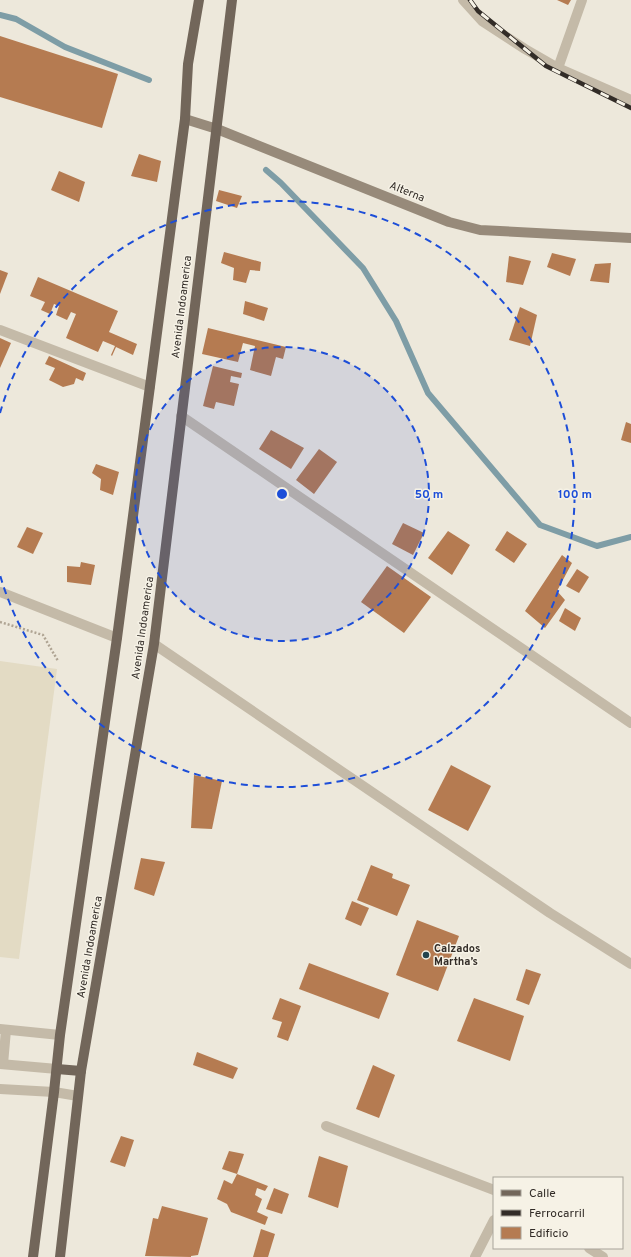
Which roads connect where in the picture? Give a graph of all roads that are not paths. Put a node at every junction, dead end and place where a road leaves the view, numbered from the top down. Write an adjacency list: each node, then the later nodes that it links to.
1 (199, 0): 7 (main road, Avenida Indoamerica)
2 (232, 0): 8 (main road, Avenida Indoamerica)
3 (463, 0): 5 (street)
4 (582, 0): 5 (street)
5 (558, 68): 6 (street)
6 (631, 100)
7 (185, 119): 8 (street, Alterna); 11 (main road, Avenida Indoamerica)
8 (217, 129): 9 (street, Alterna); 12 (main road, Avenida Indoamerica)
9 (631, 238)
10 (0, 330): 11 (street)
11 (150, 387): 14 (main road, Avenida Indoamerica)
12 (182, 416): 15 (main road, Avenida Indoamerica); 16 (street)
13 (0, 592): 14 (street)
14 (117, 638): 19 (main road, Avenida Indoamerica)
15 (154, 644): 17 (street); 22 (main road, Avenida Indoamerica)
16 (631, 723)
17 (631, 964)
18 (3, 1030): 19 (street); 20 (street)
19 (60, 1035): 21 (main road, Avenida Indoamerica)
20 (2, 1064): 21 (street)
21 (57, 1069): 22 (main road); 24 (main road, Avenida Indoamerica)
22 (82, 1071): 25 (main road, Avenida Indoamerica)
23 (0, 1089): 24 (street)
24 (54, 1092): 25 (street); 30 (main road, Avenida Indoamerica)
25 (78, 1096): 31 (main road, Avenida Indoamerica)
26 (326, 1126): 27 (street)
27 (493, 1190)
28 (493, 1222): 32 (street)
29 (591, 1249): 33 (street)
30 (34, 1257)
31 (60, 1257)
32 (475, 1257)
33 (603, 1257)

